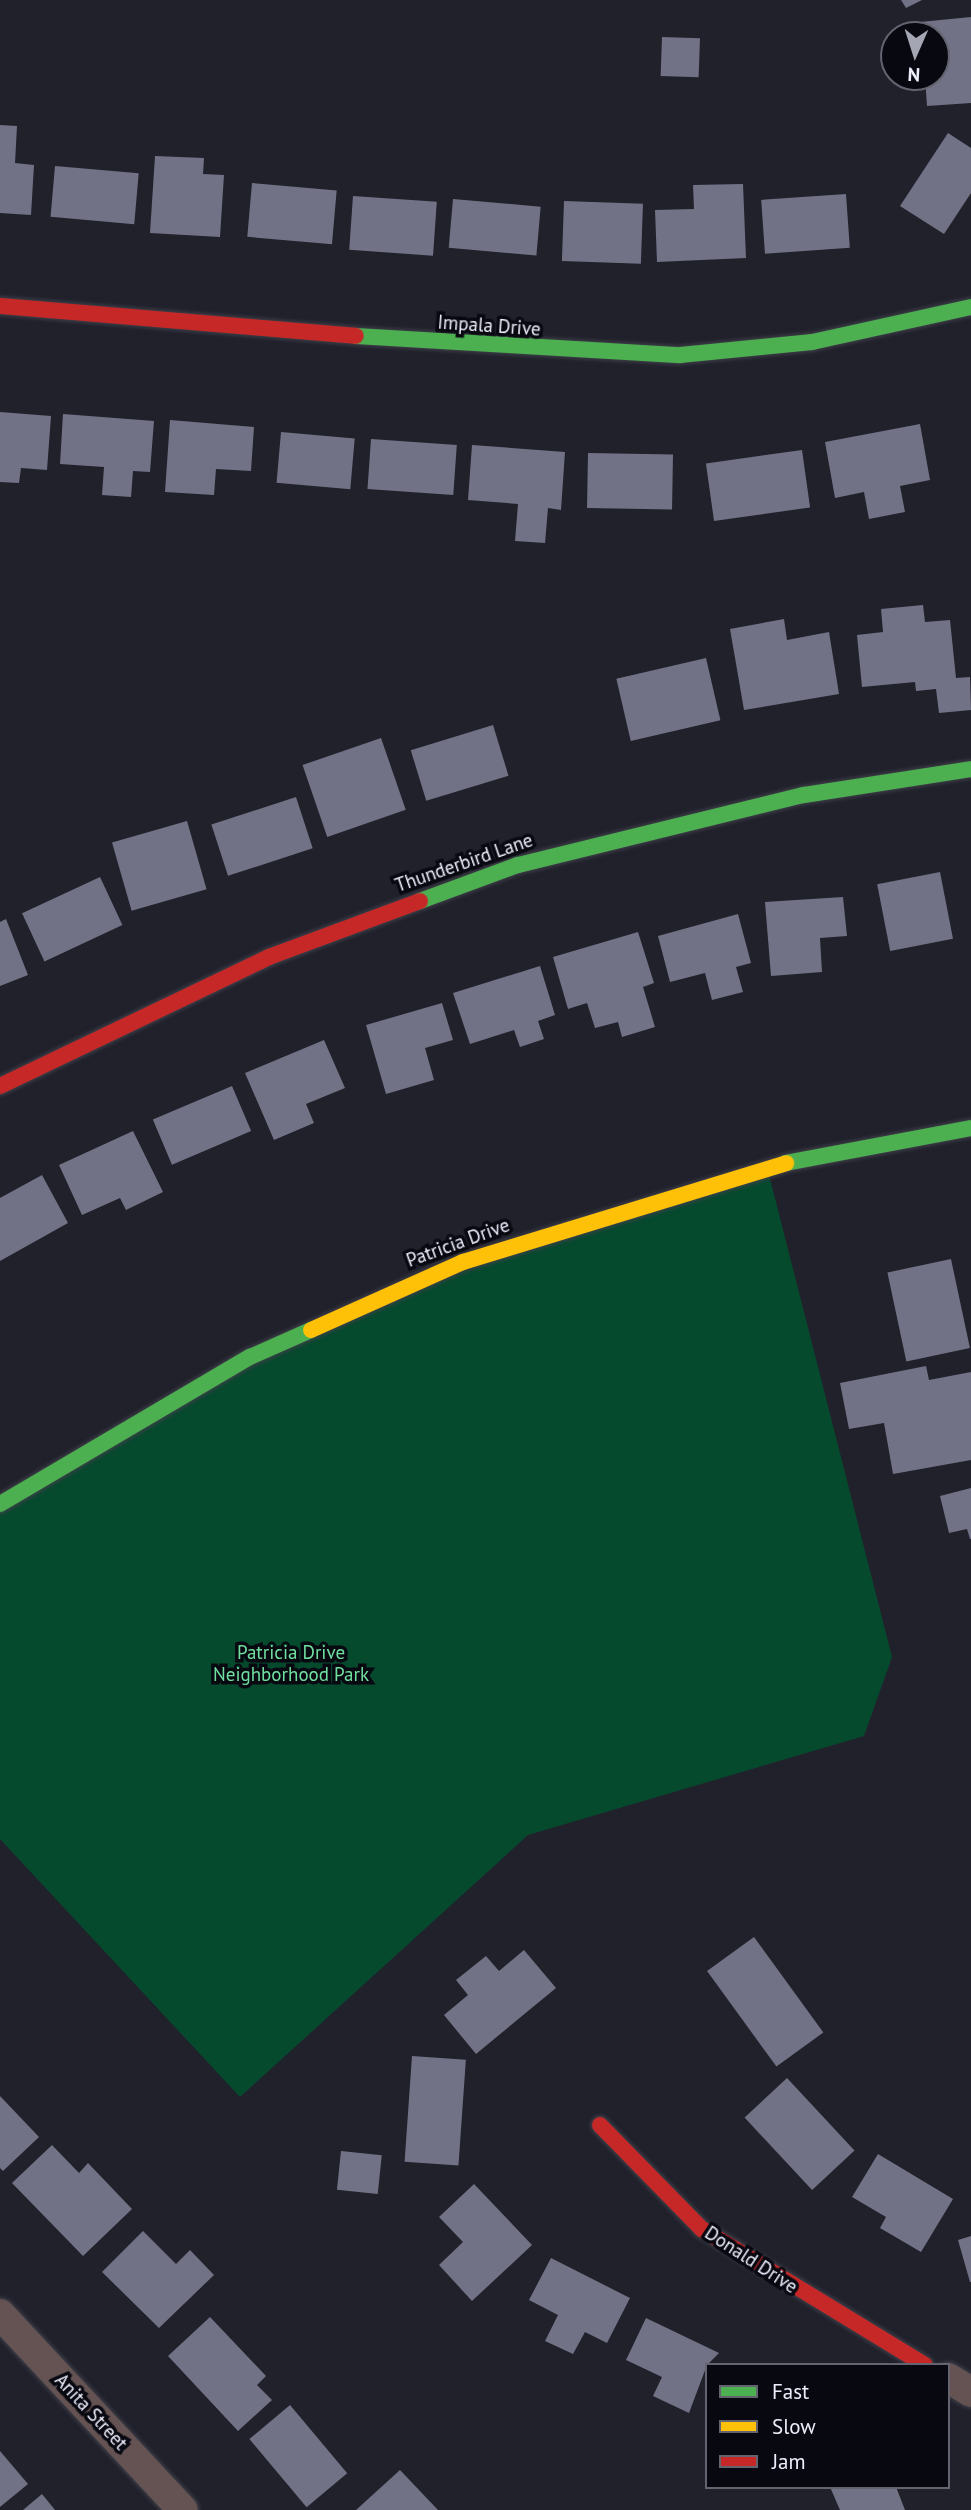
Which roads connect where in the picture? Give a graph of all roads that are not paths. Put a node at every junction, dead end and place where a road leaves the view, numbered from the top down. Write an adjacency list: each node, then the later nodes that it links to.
1 (0, 306): 2 (street, Impala Drive)
2 (971, 307)
3 (971, 769): 4 (street, Thunderbird Lane)
4 (0, 1086)
5 (971, 1128): 6 (street, Patricia Drive)
6 (0, 1504)
7 (600, 2125): 9 (street, Donald Drive)
8 (0, 2314): 12 (street, Anita Street)
9 (922, 2363)
10 (950, 2379): 11 (street)
11 (971, 2392)
12 (183, 2510)

